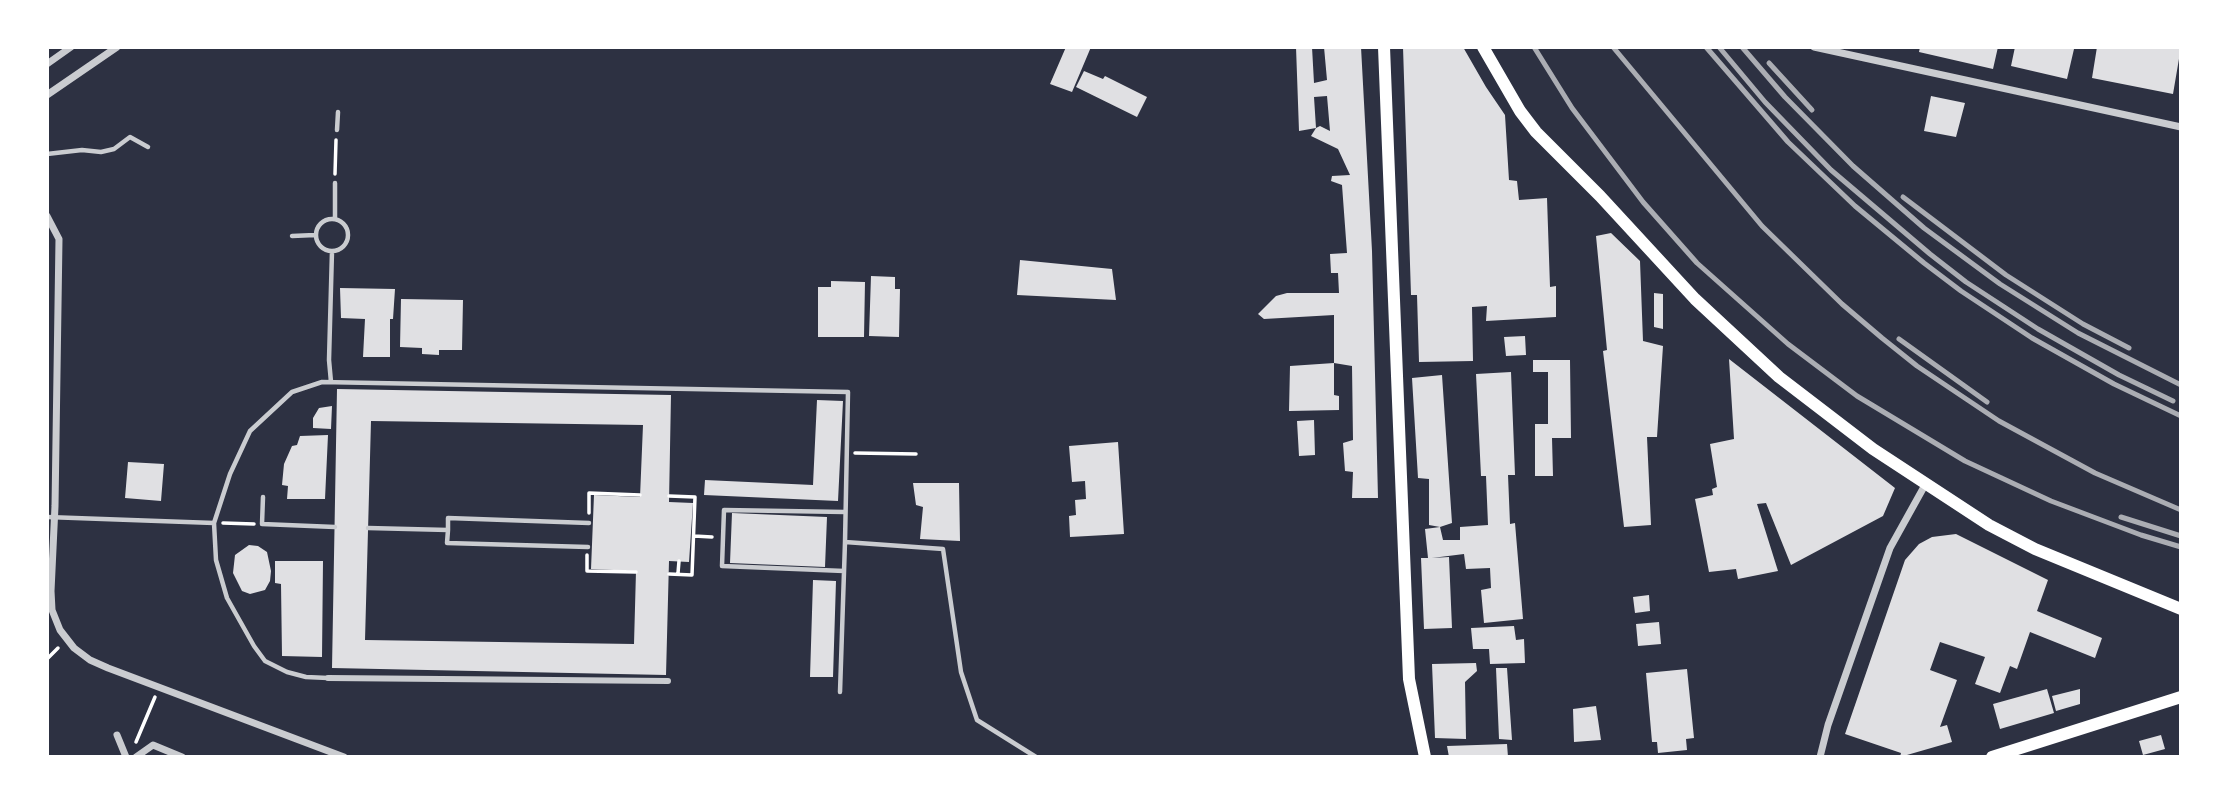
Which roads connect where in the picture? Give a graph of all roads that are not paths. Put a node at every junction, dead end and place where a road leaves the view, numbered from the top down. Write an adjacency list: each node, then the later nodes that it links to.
1 (71, 47): 6 (street)
2 (117, 47): 7 (street)
3 (1384, 47): 43 (main road)
4 (1483, 47): 20 (main road)
5 (1814, 47): 9 (street)
6 (47, 64)
7 (47, 95)
8 (338, 112): 10 (lane)
9 (2181, 127)
10 (337, 130)
11 (148, 147): 12 (lane)
12 (47, 154)
13 (335, 183): 15 (lane)
14 (47, 216): 23 (street)
15 (335, 219): 16 (lane); 18 (lane)
16 (315, 235): 17 (lane); 18 (lane)
17 (292, 236)
18 (332, 251): 19 (lane)
19 (331, 382): 22 (lane); 24 (lane)
20 (1925, 485): 32 (main road); 44 (street)
21 (263, 497): 26 (lane)
22 (845, 512): 29 (lane); 31 (lane)
23 (51, 518): 24 (lane); 41 (street)
24 (214, 523): 33 (lane)
25 (589, 523): 28 (lane)
26 (335, 527)
27 (368, 528): 28 (lane)
28 (448, 530): 30 (lane)
29 (845, 542): 31 (lane); 42 (lane)
30 (588, 547)
31 (844, 571): 35 (lane)
32 (2181, 609)
33 (328, 678): 34 (street)
34 (668, 681)
35 (840, 692)
36 (2181, 697): 45 (main road)
37 (117, 736): 38 (street)
38 (126, 757)
39 (136, 757): 40 (street)
40 (182, 757)
41 (344, 757)
42 (1037, 757)
43 (1425, 757)
44 (1820, 757)
45 (1992, 757)

